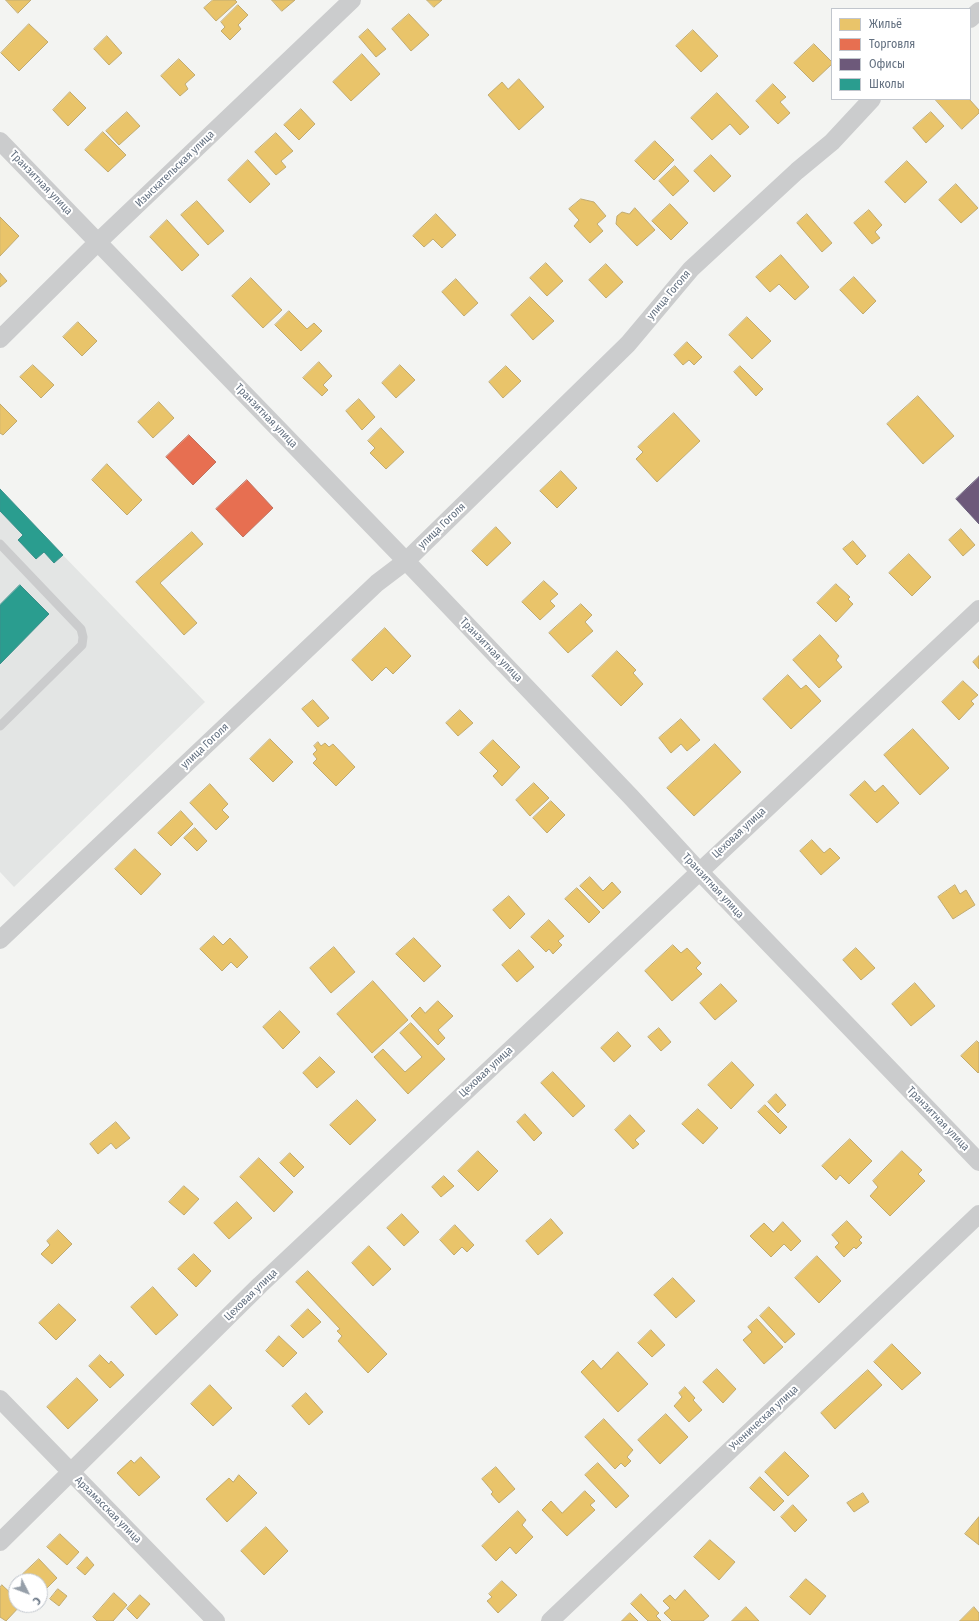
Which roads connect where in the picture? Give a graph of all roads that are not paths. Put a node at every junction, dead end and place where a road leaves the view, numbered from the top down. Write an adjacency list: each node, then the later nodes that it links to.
1 (352, 0): 6 (street, Изыскательская улица)
2 (979, 11): 3 (street)
3 (971, 18)
4 (871, 100): 9 (street, улица Гоголя)
5 (0, 140): 6 (street, Транзитная улица)
6 (98, 242): 7 (street, Изыскательская улица); 9 (street, Транзитная улица)
7 (0, 339)
8 (0, 544): 11 (lane)
9 (406, 561): 12 (street, Транзитная улица); 13 (street, улица Гоголя)
10 (979, 609): 12 (street, Цеховая улица)
11 (0, 726)
12 (699, 872): 14 (street, Транзитная улица); 17 (street, Цеховая улица)
13 (0, 940)
14 (979, 1162)
15 (979, 1214): 20 (street, Ученическая улица)
16 (0, 1399): 17 (street, Арзамасская улица)
17 (71, 1473): 18 (street, Цеховая улица); 19 (street, Арзамасская улица)
18 (0, 1542)
19 (216, 1621)
20 (550, 1621)

